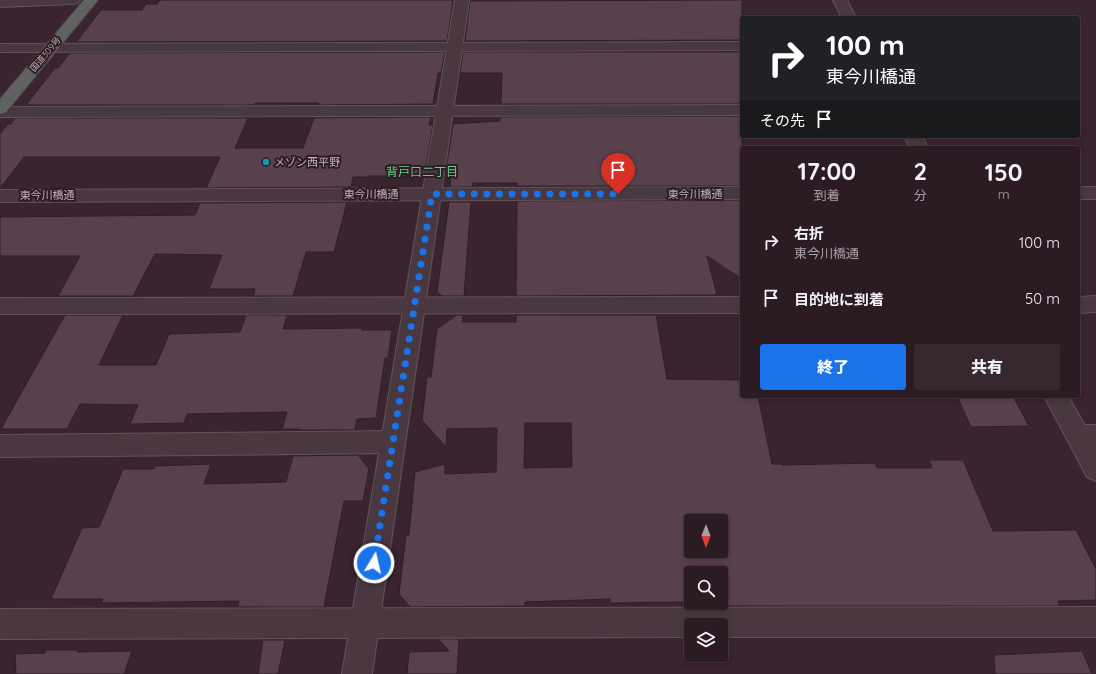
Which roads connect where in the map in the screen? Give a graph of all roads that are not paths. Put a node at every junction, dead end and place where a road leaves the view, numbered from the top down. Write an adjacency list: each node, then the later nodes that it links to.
1 (73, 0): 5 (street)
2 (91, 0): 10 (highway, 国道309号)
3 (462, 0): 7 (street)
4 (840, 0): 6 (street)
5 (0, 3)
6 (849, 16)
7 (455, 46): 8 (street); 10 (street); 12 (street)
8 (740, 46)
9 (0, 48): 10 (street)
10 (50, 48): 11 (highway, 国道309号)
11 (0, 109)
12 (445, 110): 13 (street); 14 (street); 18 (street)
13 (740, 110)
14 (0, 112)
15 (1080, 192): 16 (street)
16 (1096, 192)
17 (740, 193): 18 (street, 東今川橋通)
18 (432, 194): 19 (street, 東今川橋通); 24 (street)
19 (0, 196)
20 (1080, 304): 21 (street)
21 (1096, 304)
22 (740, 305): 24 (street)
23 (0, 306): 24 (street)
24 (415, 306): 27 (street)
25 (1058, 398): 26 (street)
26 (1087, 436): 29 (street)
27 (392, 442): 28 (street); 31 (street)
28 (0, 446)
29 (1096, 469)
30 (1096, 622): 31 (street)
31 (365, 623): 32 (street); 33 (street)
32 (0, 624)
33 (357, 674)

